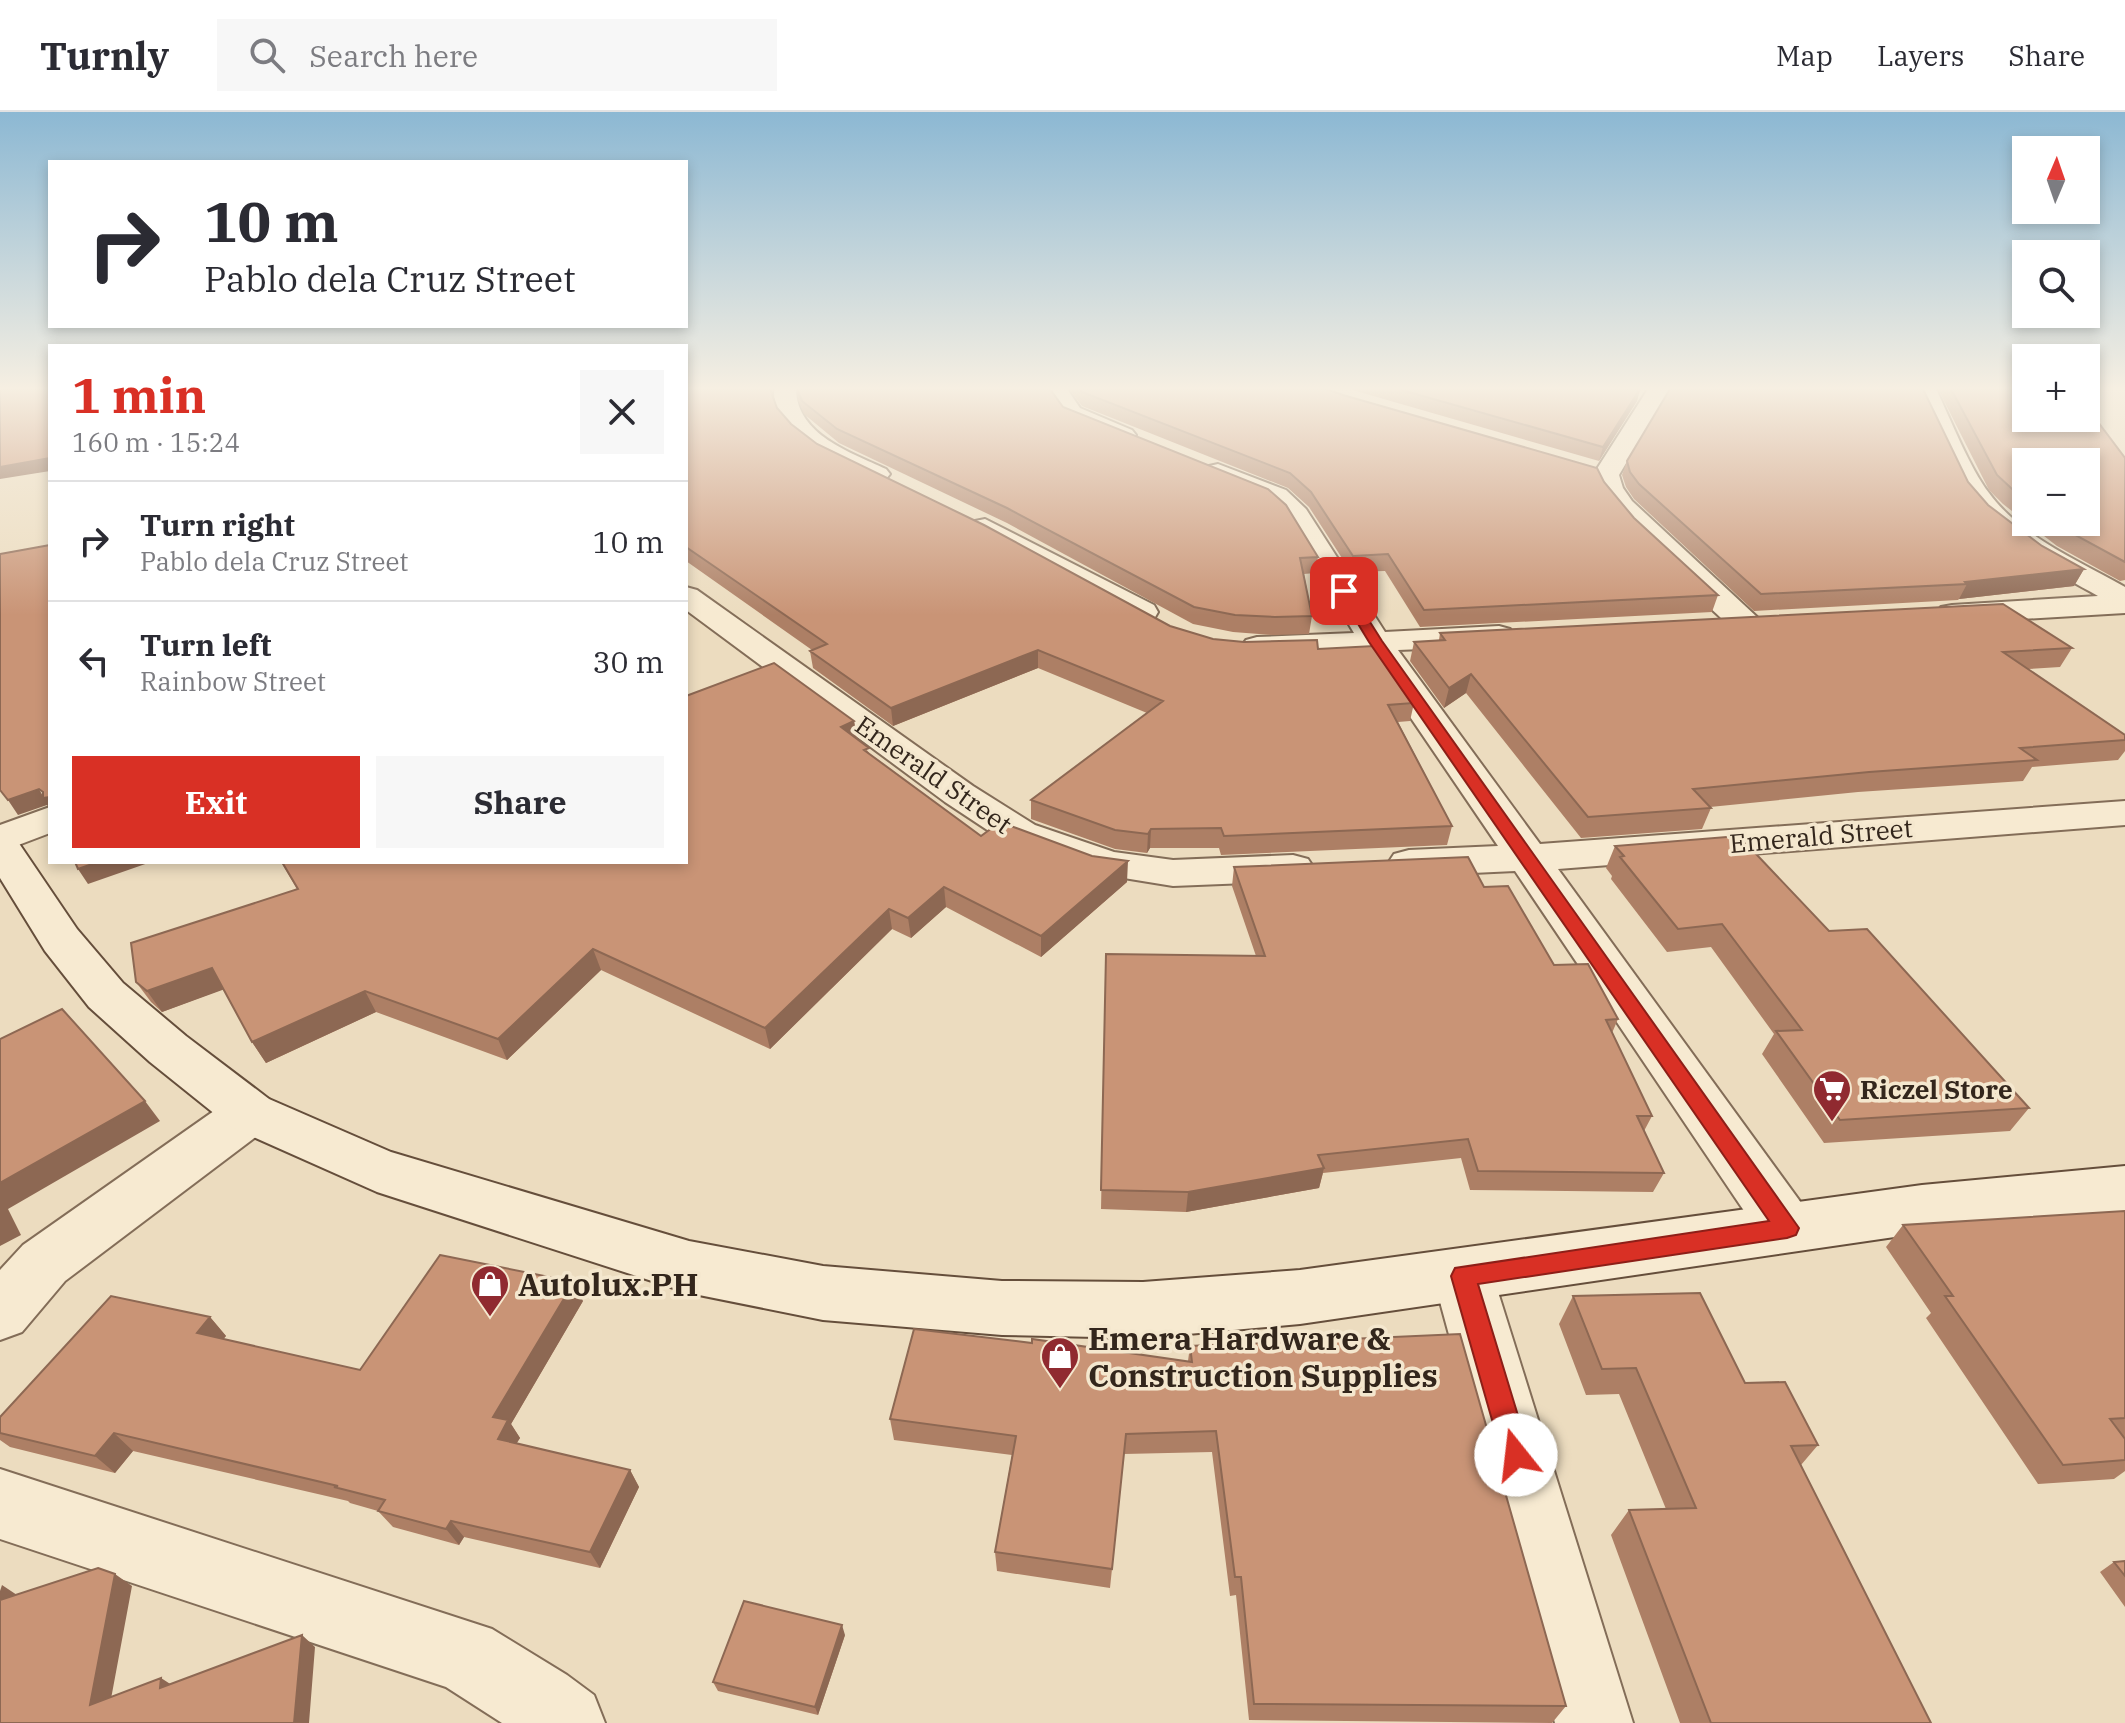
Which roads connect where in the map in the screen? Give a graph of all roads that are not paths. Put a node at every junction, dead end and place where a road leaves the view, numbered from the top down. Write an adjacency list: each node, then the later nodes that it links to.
1 (856, 464): 5 (street)
2 (1199, 464): 15 (street)
3 (1604, 464): 11 (street)
4 (1961, 464): 8 (street)
5 (898, 485)
6 (954, 512): 12 (street)
7 (688, 597): 22 (street, Emerald Street)
8 (2125, 602): 9 (street)
9 (1930, 615)
10 (1777, 623): 11 (street)
11 (1746, 624): 13 (street)
12 (1168, 626)
13 (1700, 627)
14 (1530, 635): 15 (street)
15 (1376, 642): 16 (street); 20 (street)
16 (1227, 645)
17 (2125, 813): 20 (street, Emerald Street)
18 (48, 820): 19 (street)
19 (0, 842): 23 (street)
20 (1529, 858): 21 (street, Emerald Street); 25 (street)
21 (1374, 864)
22 (1328, 866)
23 (250, 1113): 26 (street); 27 (street)
24 (2125, 1189): 25 (street)
25 (1787, 1228): 27 (street)
26 (22, 1269): 28 (street)
27 (1463, 1276): 31 (street)
28 (0, 1312)
29 (0, 1504): 30 (street)
30 (543, 1716)
31 (1594, 1723)

